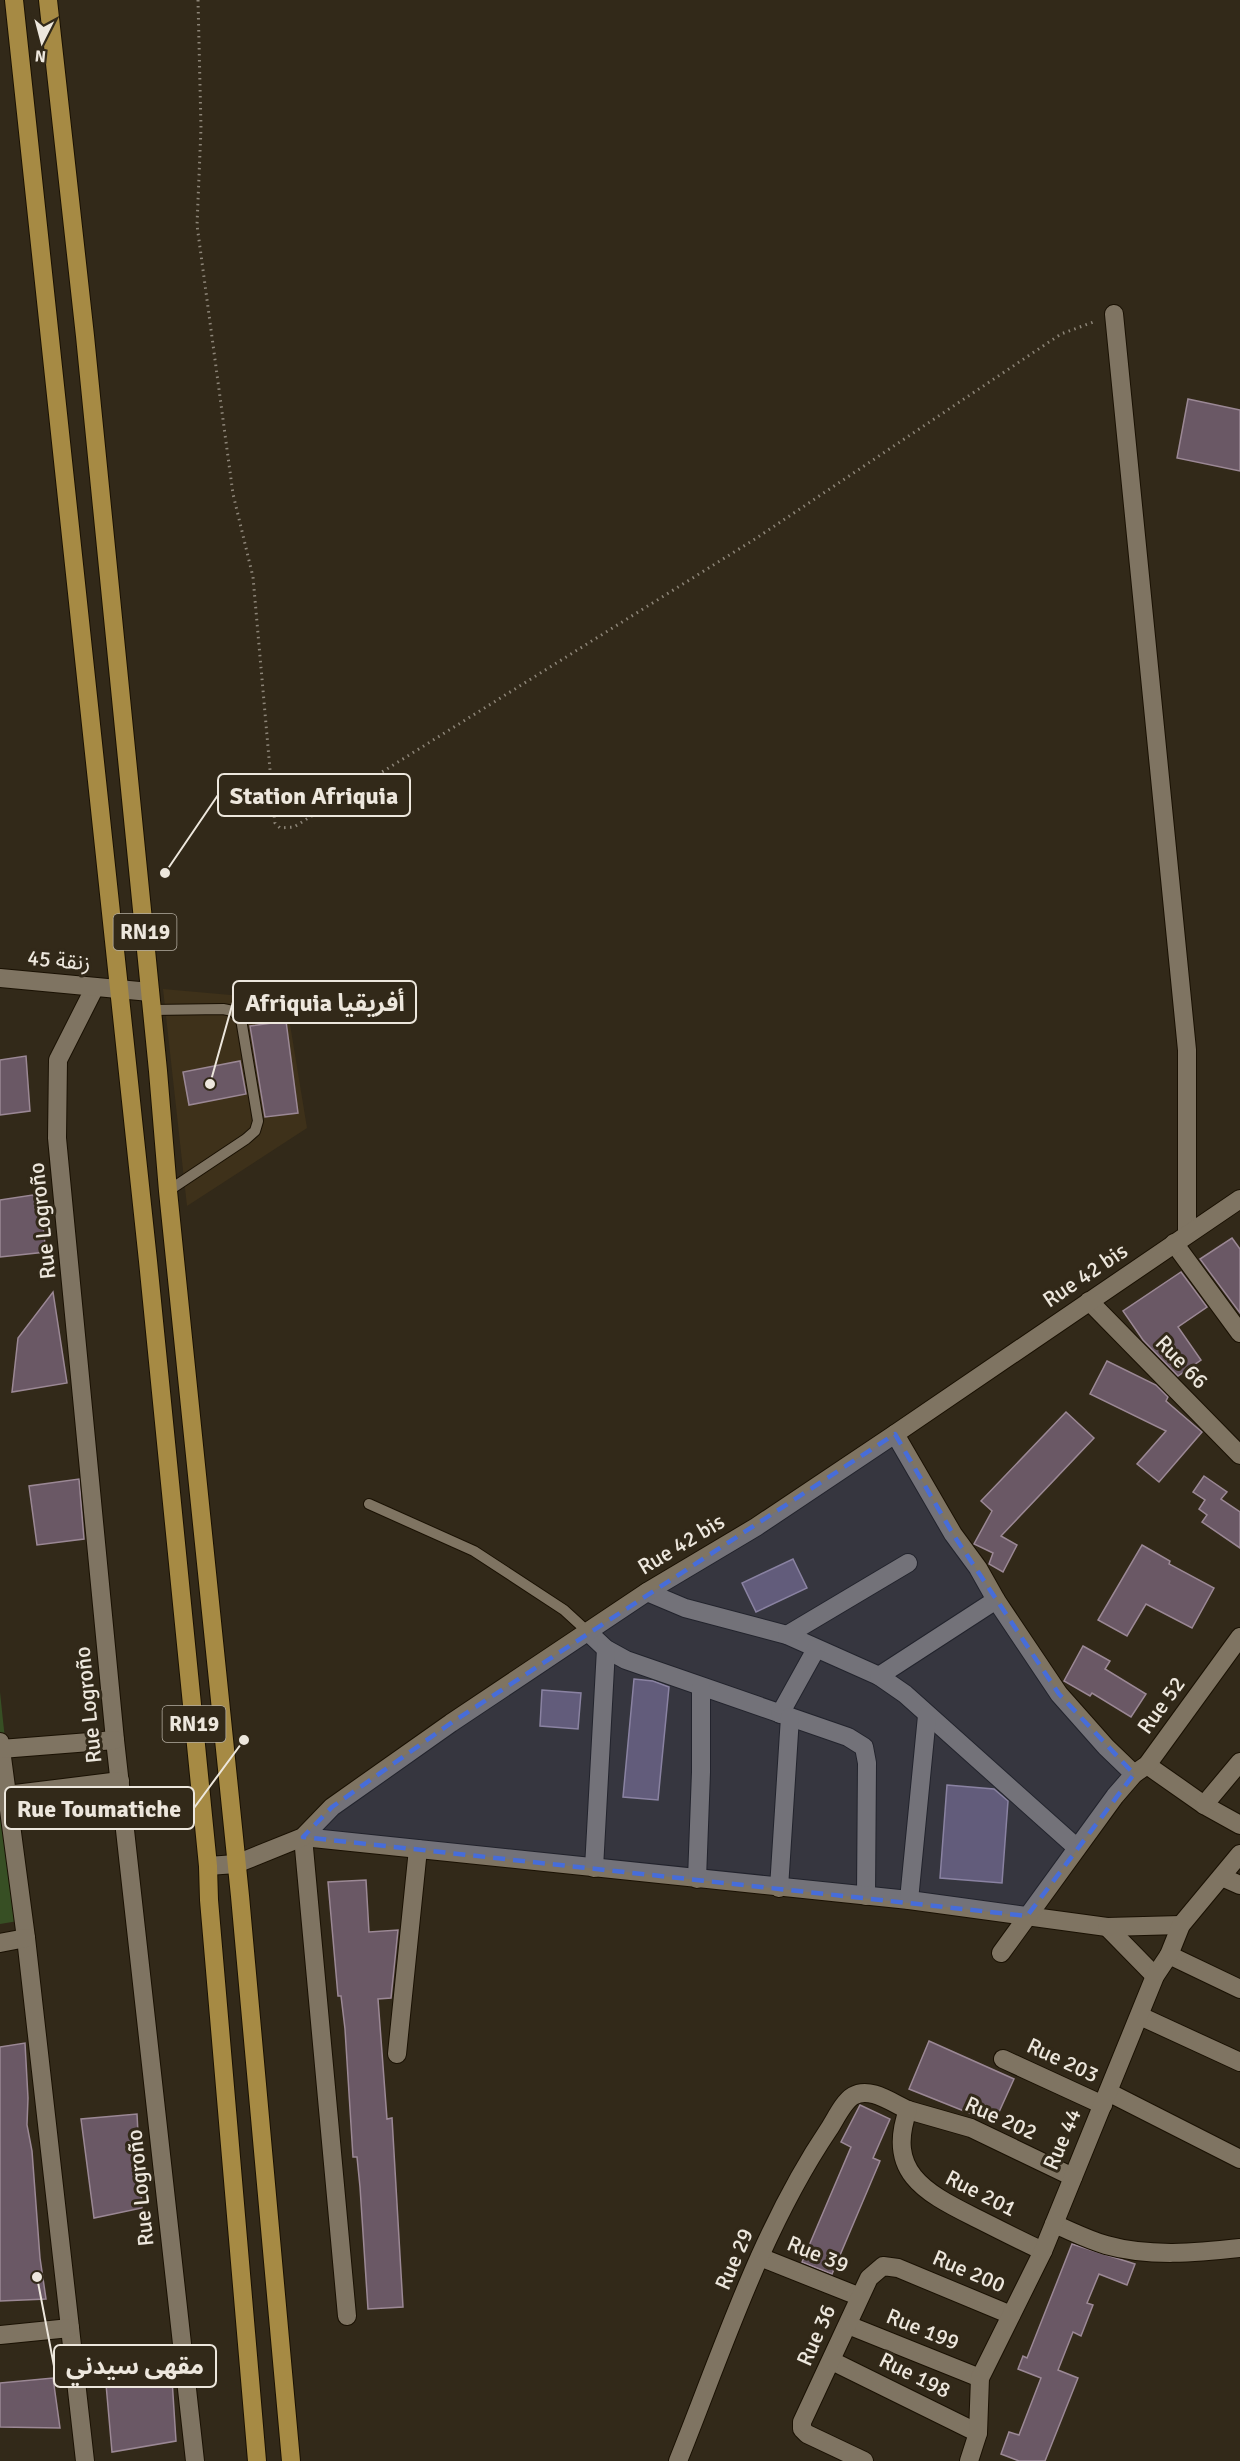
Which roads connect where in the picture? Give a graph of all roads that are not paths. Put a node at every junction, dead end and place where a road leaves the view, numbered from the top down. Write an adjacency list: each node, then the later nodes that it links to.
1 (14, 0): 6 (main road, RN19)
2 (48, 0): 7 (main road, RN19)
3 (1114, 314): 10 (street)
4 (0, 978): 5 (street, زنقة 45)
5 (95, 987): 6 (street, زنقة 45); 28 (street, Rue Logroño)
6 (117, 989): 7 (street, زنقة 45); 42 (main road, RN19)
7 (151, 1001): 8 (main road, RN19); 8 (lane)
8 (168, 1191): 41 (main road, RN19)
9 (1238, 1205): 10 (street, Rue 42 bis)
10 (1180, 1239): 11 (street, Rue 42 bis); 12 (street)
11 (1089, 1301): 13 (street, Rue 42 bis); 14 (street, Rue 66)
12 (1240, 1333)
13 (895, 1434): 17 (street, Rue 42 bis); 18 (street)
14 (1240, 1455)
15 (369, 1504): 19 (lane)
16 (908, 1563): 20 (street)
17 (647, 1592): 19 (street, Rue 42 bis); 20 (street)
18 (996, 1600): 24 (street); 32 (street)
19 (588, 1632): 22 (street); 37 (street, Rue 42 bis)
20 (787, 1635): 23 (street)
21 (1240, 1637): 32 (street, Rue 52)
22 (606, 1649): 25 (street); 43 (street)
23 (816, 1649): 24 (street); 26 (street)
24 (879, 1676): 27 (street)
25 (701, 1687): 26 (street); 45 (street)
26 (785, 1715): 47 (street); 48 (street)
27 (927, 1716): 38 (street); 49 (street)
28 (115, 1740): 30 (street); 33 (street, Rue Logroño)
29 (0, 1742): 30 (street)
30 (1, 1749): 34 (street)
31 (1240, 1762): 35 (street)
32 (1140, 1769): 35 (street); 38 (street, Rue 52)
33 (120, 1781): 34 (street); 82 (street, Rue Logroño)
34 (7, 1795): 53 (street)
35 (1204, 1805): 36 (street)
36 (1240, 1825)
37 (303, 1837): 39 (street); 41 (street, Rue 42 bis); 74 (street)
38 (1076, 1847): 50 (street, Rue 52)
39 (418, 1849): 43 (street); 60 (street)
40 (1240, 1854): 44 (street, Rue 44)
41 (236, 1864): 42 (street, Rue 42 bis); 84 (main road, RN19)
42 (208, 1866): 83 (main road, RN19)
43 (594, 1868): 45 (street)
44 (1222, 1877): 46 (street); 51 (street, Rue 44)
45 (697, 1879): 47 (street)
46 (1240, 1885)
47 (779, 1888): 48 (street)
48 (866, 1896): 49 (street)
49 (909, 1900): 50 (street)
50 (1027, 1916): 52 (street); 55 (street)
51 (1181, 1925): 52 (street); 56 (street, Rue 44)
52 (1107, 1927): 57 (street)
53 (26, 1938): 54 (street); 76 (street)
54 (0, 1943)
55 (1001, 1953)
56 (1169, 1955): 57 (street, Rue 44); 58 (street)
57 (1155, 1976): 59 (street, Rue 44)
58 (1240, 1989)
59 (1140, 2016): 62 (street); 63 (street, Rue 44)
60 (397, 2054)
61 (1003, 2058): 63 (street, Rue 203)
62 (1240, 2062)
63 (1106, 2099): 65 (street, Rue 203); 66 (street, Rue 44)
64 (908, 2110): 66 (street, Rue 202); 69 (street, Rue 201); 70 (street, Rue 29)
65 (1240, 2159)
66 (1073, 2177): 67 (street, Rue 44)
67 (1054, 2224): 68 (street); 69 (street, Rue 44)
68 (1240, 2248)
69 (1043, 2251): 73 (street, Rue 44)
70 (760, 2257): 72 (street, Rue 39); 85 (street, Rue 29)
71 (910, 2272): 72 (street, Rue 36); 73 (street, Rue 200)
72 (858, 2296): 75 (street, Rue 36)
73 (1011, 2315): 79 (street, Rue 44)
74 (347, 2316)
75 (848, 2325): 78 (street, Rue 36); 79 (street, Rue 199)
76 (70, 2328): 77 (street); 81 (street)
77 (0, 2335)
78 (832, 2361): 80 (street, Rue 198); 86 (street, Rue 36)
79 (980, 2378): 80 (street, Rue 44)
80 (978, 2433): 87 (street, Rue 44)
81 (85, 2461)
82 (195, 2461)
83 (257, 2461)
84 (291, 2461)
85 (678, 2461)
86 (864, 2461)
87 (969, 2461)

